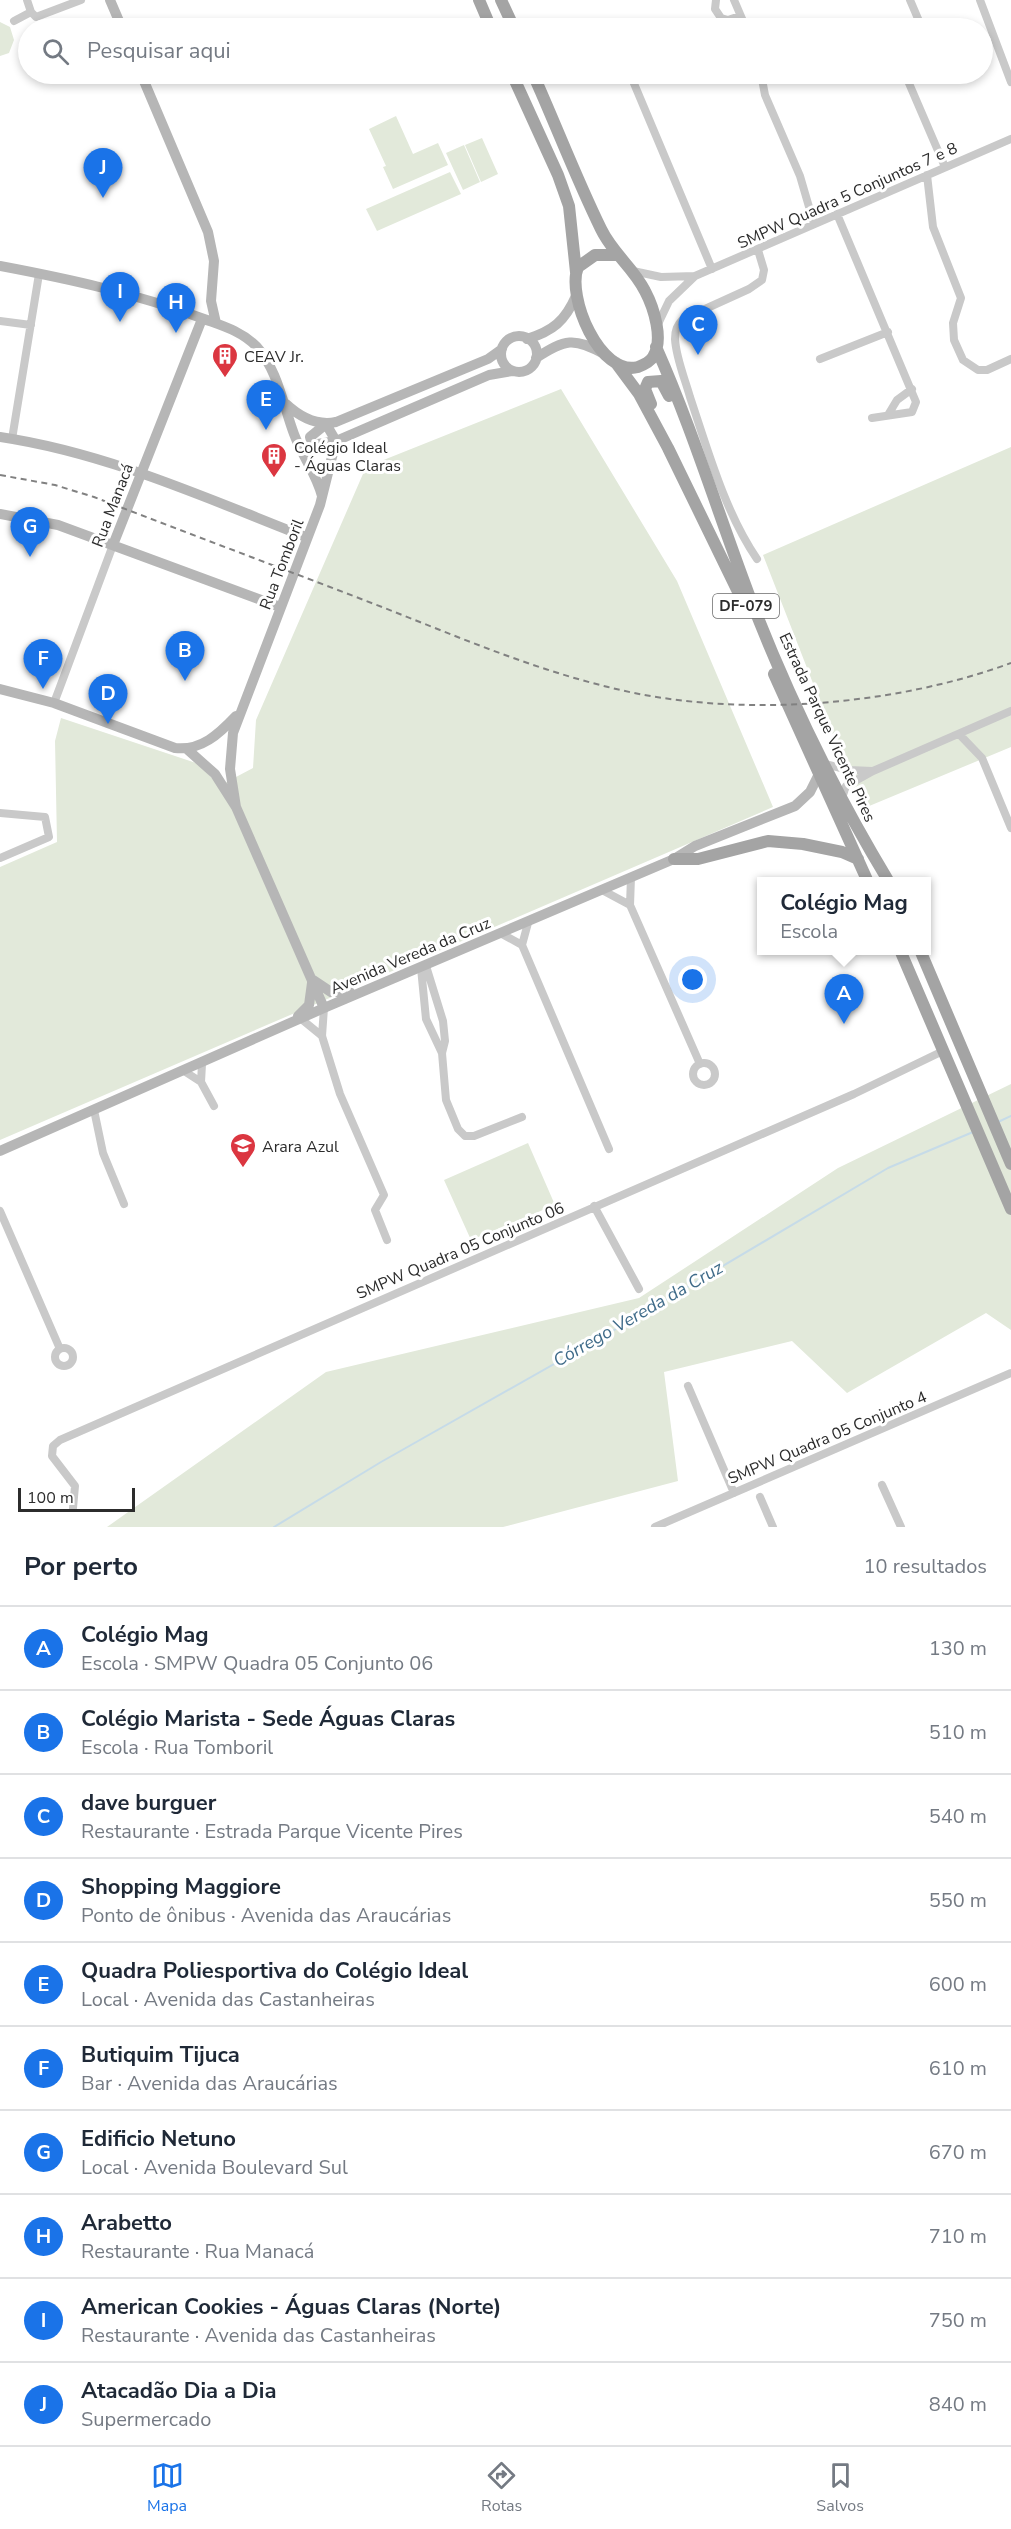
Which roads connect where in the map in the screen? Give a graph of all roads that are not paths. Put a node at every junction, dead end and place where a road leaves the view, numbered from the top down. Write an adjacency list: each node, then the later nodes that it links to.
1 (27, 0): 10 (street)
2 (81, 0): 10 (street)
3 (111, 0): 13 (street)
4 (479, 0): 14 (main road)
5 (501, 0): 15 (main road)
6 (716, 0): 16 (street)
7 (734, 0): 11 (street)
8 (910, 0): 18 (street)
9 (980, 0): 19 (street)
10 (31, 12): 12 (street)
11 (741, 16): 17 (street)
12 (20, 18)
13 (118, 18)
14 (487, 18)
15 (509, 18)
16 (721, 18)
17 (735, 18)
18 (917, 18)
19 (987, 18)
20 (18, 19): 21 (street)
21 (14, 21)
22 (993, 34): 23 (street)
23 (1011, 81)
24 (145, 84): 44 (street)
25 (517, 84): 40 (main road, DF-079)
26 (537, 84): 36 (main road, DF-079)
27 (634, 84): 38 (street)
28 (763, 84): 34 (street)
29 (909, 84): 31 (street)
30 (1011, 139): 31 (street, SMPW Quadra 5 Conjuntos 7 e 8)
31 (945, 167): 32 (street, SMPW Quadra 5 Conjuntos 7 e 8)
32 (927, 176): 33 (street, SMPW Quadra 5 Conjuntos 7 e 8); 56 (street)
33 (837, 214): 34 (street, SMPW Quadra 5 Conjuntos 7 e 8); 50 (street)
34 (814, 224): 35 (street, SMPW Quadra 5 Conjuntos 7 e 8)
35 (758, 250): 38 (street, SMPW Quadra 5 Conjuntos 7 e 8); 75 (street)
36 (615, 255): 39 (main road, DF-079); 40 (main road)
37 (0, 266): 41 (street)
38 (712, 269): 42 (street, SMPW Quadra 5 Conjuntos 7 e 8)
39 (631, 271): 42 (street, SMPW Quadra 5 Conjuntos 7 e 8); 49 (main road, DF-079)
40 (576, 272): 43 (main road, DF-079)
41 (39, 274): 45 (street); 48 (street)
42 (695, 276): 49 (street, SMPW Quadra 5 Conjuntos 7 e 8)
43 (576, 296): 51 (street); 54 (main road, DF-079)
44 (211, 301): 45 (street); 47 (street)
45 (198, 317): 47 (street); 70 (street, Rua Manacá)
46 (0, 321): 48 (street)
47 (216, 323): 61 (street)
48 (31, 324): 66 (street)
49 (657, 327): 52 (main road, DF-079)
50 (888, 332): 57 (street); 60 (street)
51 (527, 339): 53 (street); 55 (street)
52 (656, 347): 58 (main road); 69 (main road, Estrada Parque Vicente Pires / DF-079)
53 (502, 349): 59 (street); 64 (street)
54 (604, 354): 55 (street); 58 (main road, DF-079)
55 (536, 358): 59 (street)
56 (1011, 359)
57 (820, 360)
58 (616, 363): 68 (main road, Estrada Parque Vicente Pires / DF-079)
59 (512, 371): 67 (street)
60 (912, 389): 62 (street); 62 (street)
61 (284, 401): 64 (street); 71 (street)
62 (888, 415): 63 (street)
63 (872, 418)
64 (326, 424): 67 (street); 67 (street)
65 (0, 437): 66 (street)
66 (12, 439): 70 (street)
67 (336, 441): 71 (street, Rua Tomboril)
68 (668, 448): 69 (main road); 83 (main road, Estrada Parque Vicente Pires / DF-079)
69 (696, 450): 83 (main road, Estrada Parque Vicente Pires / DF-079)
70 (140, 472): 73 (street); 74 (street, Rua Manacá)
71 (322, 496): 73 (street, Rua Tomboril)
72 (0, 515): 74 (street)
73 (305, 539): 76 (street, Rua Tomboril)
74 (113, 545): 76 (street); 78 (street, Rua Manacá)
75 (757, 559)
76 (281, 605): 80 (street, Rua Tomboril)
77 (0, 689): 78 (street)
78 (54, 703): 82 (street)
79 (1011, 711): 81 (street)
80 (239, 713): 82 (street, Rua Tomboril); 86 (street, Rua Tomboril)
81 (959, 734): 84 (street); 88 (street)
82 (188, 750): 86 (street, Rua Tomboril)
83 (822, 769): 84 (street); 85 (main road, Estrada Parque Vicente Pires / DF-079); 90 (street, Avenida Vereda da Cruz); 91 (main road, Estrada Parque Vicente Pires / DF-079)
84 (873, 771): 85 (street)
85 (842, 802): 94 (main road, Estrada Parque Vicente Pires / DF-079)
86 (236, 807): 103 (street, Rua Tomboril)
87 (0, 813): 89 (street)
88 (1011, 828)
89 (0, 858)
90 (674, 859): 91 (main road); 92 (street, Avenida Vereda da Cruz)
91 (858, 859): 93 (main road, Estrada Parque Vicente Pires / DF-079)
92 (631, 877): 95 (street, Avenida Vereda da Cruz); 96 (street)
93 (866, 877)
94 (886, 877)
95 (602, 890): 96 (street); 97 (street, Avenida Vereda da Cruz)
96 (630, 905): 112 (street)
97 (528, 923): 98 (street, Avenida Vereda da Cruz); 99 (street)
98 (502, 934): 99 (street); 102 (street, Avenida Vereda da Cruz)
99 (522, 945): 118 (street)
100 (902, 955): 109 (main road)
101 (922, 955): 120 (main road)
102 (424, 967): 104 (street, Avenida Vereda da Cruz); 110 (street); 110 (street)
103 (313, 979): 104 (street); 105 (street, Rua Tomboril); 107 (street)
104 (371, 987): 105 (street, Avenida Vereda da Cruz)
105 (324, 1008): 106 (street, Avenida Vereda da Cruz); 108 (street)
106 (300, 1018): 107 (street, Avenida Vereda da Cruz); 108 (street)
107 (266, 1034): 111 (street, Avenida Vereda da Cruz)
108 (322, 1036): 125 (street)
109 (943, 1051): 122 (street, SMPW Quadra 05 Conjunto 06); 123 (main road)
110 (442, 1053): 117 (street)
111 (202, 1064): 113 (street, Avenida Vereda da Cruz); 114 (street)
112 (700, 1064): 112 (street)
113 (184, 1071): 114 (street); 116 (street, Avenida Vereda da Cruz)
114 (201, 1082): 115 (street)
115 (214, 1106)
116 (94, 1110): 119 (street, Avenida Vereda da Cruz); 121 (street)
117 (522, 1117)
118 (609, 1149)
119 (0, 1151)
120 (1010, 1162)
121 (124, 1204)
122 (594, 1206): 126 (street); 133 (street, SMPW Quadra 05 Conjunto 06)
123 (1011, 1209)
124 (0, 1211): 127 (street)
125 (387, 1240)
126 (639, 1289)
127 (68, 1367)
128 (1011, 1373): 131 (street, SMPW Quadra 05 Conjunto 4)
129 (687, 1386): 131 (street)
130 (882, 1485): 136 (street)
131 (734, 1492): 134 (street, SMPW Quadra 05 Conjunto 4)
132 (760, 1497): 135 (street)
133 (73, 1508)
134 (655, 1527)
135 (773, 1527)
136 (901, 1527)

